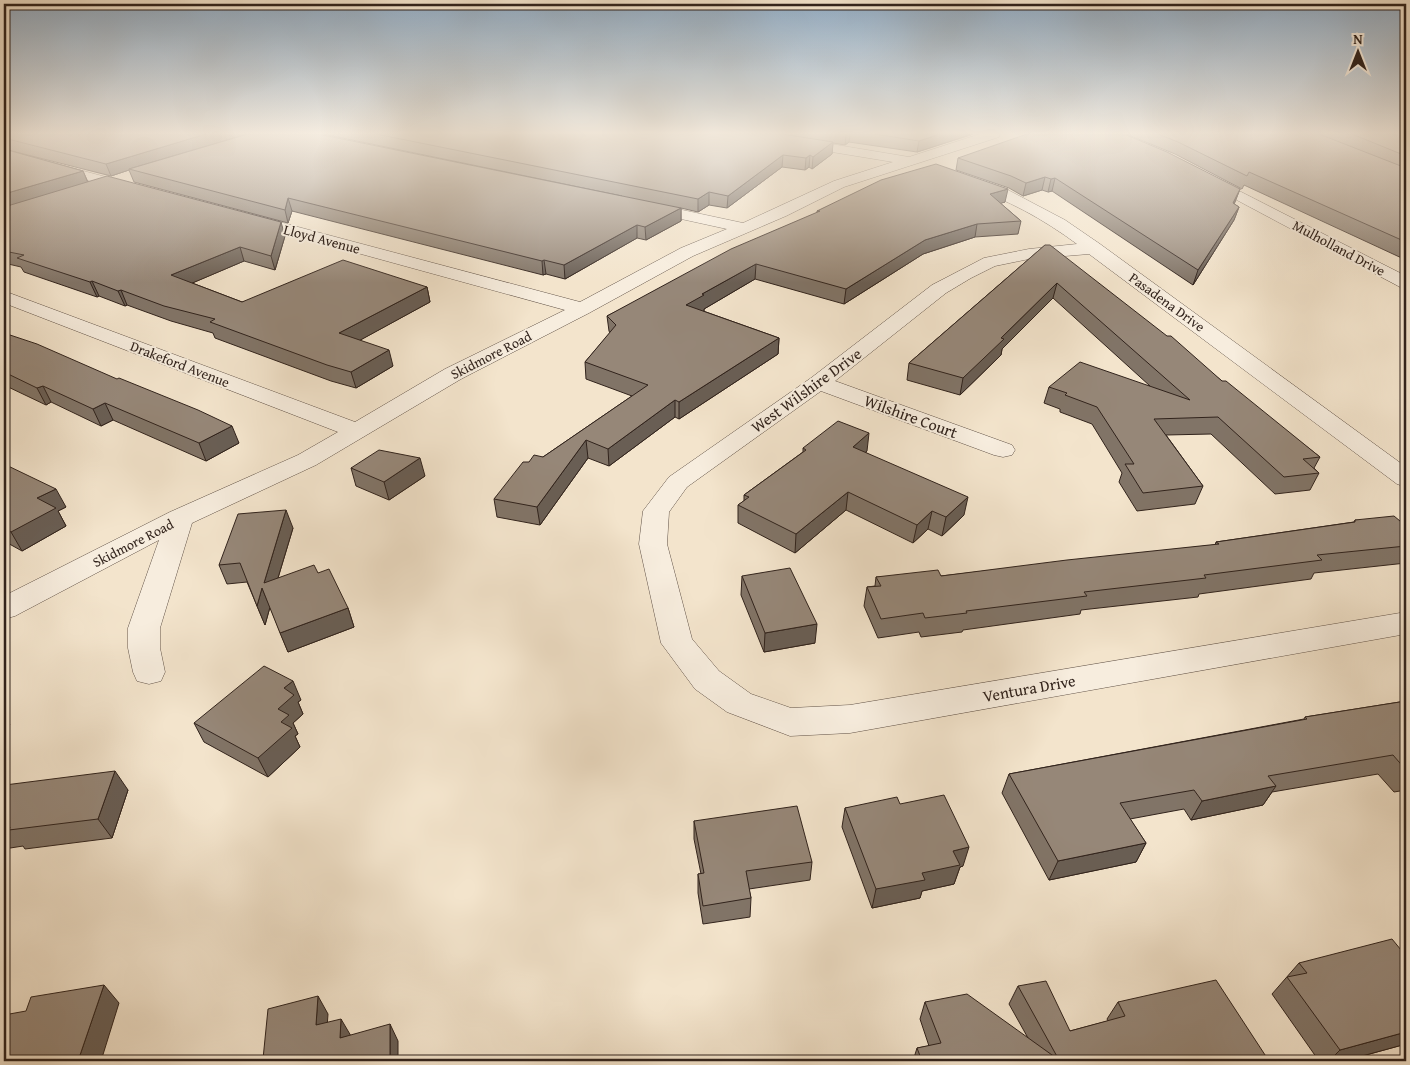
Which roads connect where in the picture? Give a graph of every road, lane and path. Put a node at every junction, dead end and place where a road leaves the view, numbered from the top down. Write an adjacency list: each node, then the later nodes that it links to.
1 (111, 184): 6 (street)
2 (116, 184): 7 (street)
3 (840, 184): 10 (street, Skidmore Road)
4 (974, 184): 11 (street, Pasadena Drive)
5 (1216, 184): 12 (street, Mulholland Drive)
6 (84, 192)
7 (150, 193)
8 (631, 204): 10 (street)
9 (233, 215): 14 (street, Lloyd Avenue)
10 (744, 228): 14 (street, Skidmore Road)
11 (1094, 248): 15 (street, West Wilshire Drive); 18 (street, Pasadena Drive)
12 (1406, 283)
13 (4, 297): 16 (street, Drakeford Avenue)
14 (582, 309): 16 (street, Skidmore Road)
15 (819, 383): 17 (street, Wilshire Court); 22 (street, West Wilshire Drive)
16 (357, 431): 19 (street, Skidmore Road)
17 (1003, 450)
18 (1406, 479)
19 (180, 518): 20 (street, Skidmore Road); 23 (street)
20 (4, 609)
21 (1406, 623): 22 (street, Ventura Drive)
22 (677, 643)
23 (149, 672)

